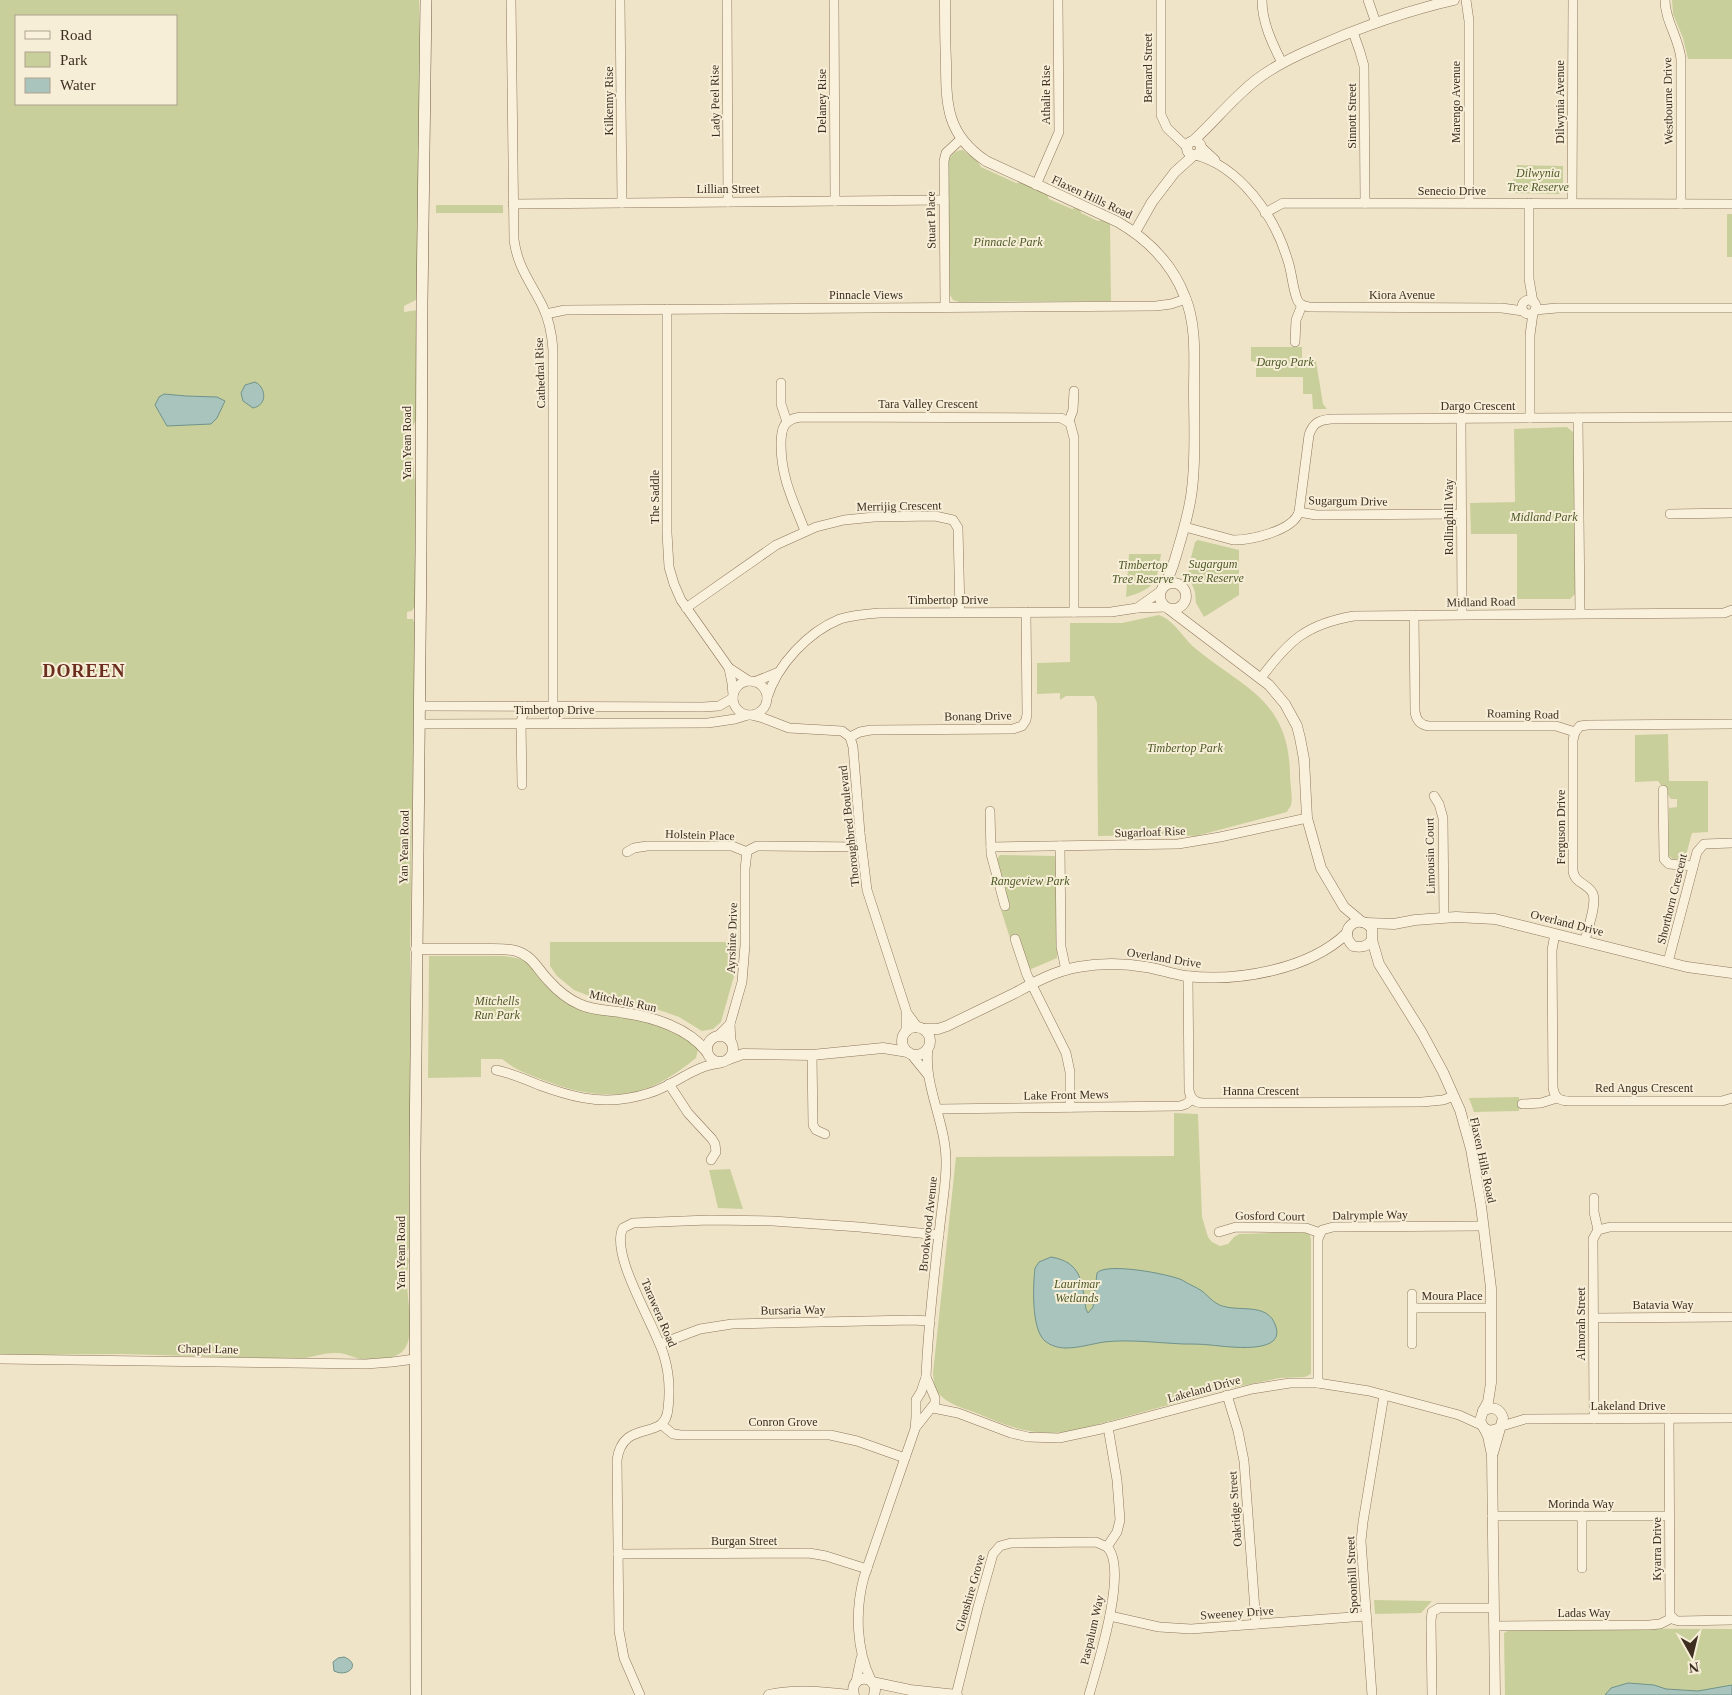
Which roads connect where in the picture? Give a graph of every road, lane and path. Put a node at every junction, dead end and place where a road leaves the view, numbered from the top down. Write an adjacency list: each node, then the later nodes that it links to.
1 (426, 0): 77 (main road, Yan Yean Road)
2 (512, 0): 28 (street, Cathedral Rise)
3 (620, 0): 24 (street, Kilkenny Rise)
4 (727, 0): 23 (street, Lady Peel Rise)
5 (834, 0): 22 (street, Delaney Rise)
6 (945, 0): 18 (street, Flaxen Hills Road)
7 (1058, 0): 20 (street, Athalie Rise)
8 (1161, 0): 19 (street, Bernard Street)
9 (1262, 0): 17 (street)
10 (1368, 0): 15 (street)
11 (1454, 0): 15 (street)
12 (1466, 0): 29 (street, Marengo Avenue)
13 (1573, 0): 27 (street, Dilwynia Avenue)
14 (1665, 0): 30 (street, Westbourne Drive)
15 (1376, 23): 16 (street)
16 (1353, 32): 17 (street); 25 (street, Sinnott Street)
17 (1282, 63): 19 (street)
18 (961, 139): 20 (street, Flaxen Hills Road); 21 (street, Stuart Place)
19 (1194, 148): 32 (street); 33 (street)
20 (1036, 185): 33 (street, Flaxen Hills Road)
21 (944, 200): 22 (street, Lillian Street); 36 (street, Stuart Place)
22 (835, 201): 23 (street, Lillian Street)
23 (728, 202): 24 (street, Lillian Street)
24 (622, 203): 28 (street, Lillian Street)
25 (1364, 203): 29 (street, Senecio Drive); 32 (street, Senecio Drive)
26 (1529, 203): 27 (street, Senecio Drive); 29 (street, Senecio Drive); 37 (street)
27 (1572, 203): 30 (street, Senecio Drive)
28 (513, 204): 40 (street, Cathedral Rise)
29 (1469, 204)
30 (1681, 204): 31 (street, Senecio Drive)
31 (1732, 204)
32 (1265, 213): 35 (street)
33 (1132, 230): 34 (street, Flaxen Hills Road)
34 (1186, 299): 36 (street, Pinnacle Views); 54 (street, Flaxen Hills Road)
35 (1302, 305): 37 (street, Kiora Avenue); 41 (street)
36 (945, 307): 39 (street, Pinnacle Views)
37 (1529, 307): 38 (street, Kiora Avenue); 45 (street)
38 (1732, 308)
39 (667, 309): 40 (street, Pinnacle Views); 60 (street, The Saddle)
40 (546, 314): 79 (street, Cathedral Rise)
41 (1295, 342)
42 (781, 384): 49 (street)
43 (1074, 392): 48 (street)
44 (1732, 417): 46 (street, Dargo Crescent)
45 (1530, 418): 46 (street, Dargo Crescent); 47 (street, Dargo Crescent)
46 (1578, 418): 66 (street)
47 (1461, 419): 50 (street, Dargo Crescent); 52 (street, Rollinghill Way)
48 (1069, 421): 49 (street, Tara Valley Crescent); 65 (street)
49 (787, 422): 55 (street)
50 (1299, 512): 52 (street, Sugargum Drive); 54 (street, Sugargum Drive)
51 (1732, 513): 53 (street)
52 (1461, 514): 68 (street, Rollinghill Way)
53 (1670, 514)
54 (1184, 527): 56 (street, Flaxen Hills Road)
55 (805, 531): 60 (street, Merrijig Crescent); 63 (street, Merrijig Crescent)
56 (1174, 564): 57 (street); 58 (street, Flaxen Hills Road)
57 (1180, 586): 58 (street); 59 (street)
58 (1162, 589): 61 (street, Timbertop Drive); 62 (street)
59 (1184, 602): 62 (street); 70 (street)
60 (686, 608): 71 (street, The Saddle)
61 (1137, 608): 62 (street, Timbertop Drive); 65 (street, Timbertop Drive)
62 (1167, 608): 70 (street)
63 (960, 612): 64 (street, Timbertop Drive); 72 (street, Timbertop Drive)
64 (1026, 612): 65 (street, Timbertop Drive); 87 (street, Bonang Drive)
65 (1074, 612)
66 (1580, 613): 67 (street, Midland Road); 68 (street, Midland Road)
67 (1729, 613)
68 (1462, 614): 69 (street, Midland Road)
69 (1414, 615): 73 (street, Midland Road); 86 (street, Roaming Road)
70 (1194, 628): 73 (street)
71 (728, 668): 74 (street, The Saddle); 75 (street, The Saddle)
72 (779, 672): 74 (street, Timbertop Drive); 76 (street, Timbertop Drive)
73 (1261, 678): 92 (street)
74 (752, 681): 75 (street); 76 (street)
75 (733, 696): 79 (street, Timbertop Drive); 80 (street)
76 (766, 701): 80 (street); 85 (street)
77 (420, 706): 78 (street, Timbertop Drive); 83 (main road, Yan Yean Road)
78 (525, 706): 79 (street, Timbertop Drive); 81 (street)
79 (554, 707): 82 (street, Cathedral Rise)
80 (749, 715): 82 (street, Timbertop Drive); 85 (street)
81 (521, 722): 82 (street, Timbertop Drive); 83 (street, Timbertop Drive); 88 (street)
82 (553, 723)
83 (420, 724): 111 (main road, Yan Yean Road)
84 (1732, 724): 86 (street, Roaming Road)
85 (779, 726): 87 (street)
86 (1574, 732): 109 (street, Ferguson Drive)
87 (850, 737): 95 (street, Thoroughbred Boulevard)
88 (522, 785)
89 (1663, 790): 99 (street)
90 (1434, 796): 102 (street, Limousin Court)
91 (990, 811): 96 (street)
92 (1307, 818): 94 (street, Sugarloaf Rise); 101 (street)
93 (1732, 843): 99 (street, Shorthorn Crescent)
94 (1060, 846): 96 (street, Sugarloaf Rise); 115 (street)
95 (861, 847): 98 (street, Holstein Place); 119 (street, Thoroughbred Boulevard)
96 (991, 847): 100 (street)
97 (627, 852): 98 (street, Holstein Place)
98 (747, 852): 120 (street, Ayrshire Drive)
99 (1693, 866): 113 (street, Shorthorn Crescent)
100 (1005, 906)
101 (1344, 907): 103 (street); 105 (street)
102 (1444, 917): 104 (street, Overland Drive); 106 (street, Overland Drive)
103 (1364, 922): 104 (street, Overland Drive); 105 (street); 108 (street)
104 (1394, 924): 108 (street, Overland Drive)
105 (1347, 932): 110 (street); 112 (street, Overland Drive)
106 (1555, 934): 109 (street, Overland Drive); 139 (street)
107 (1016, 939): 118 (street)
108 (1372, 939): 110 (street); 114 (street, Flaxen Hills Road)
109 (1584, 941): 113 (street, Overland Drive)
110 (1356, 946): 112 (street, Overland Drive); 114 (street, Flaxen Hills Road)
111 (416, 950): 125 (street, Mitchells Run); 163 (main road, Yan Yean Road)
112 (1326, 950): 117 (street, Overland Drive)
113 (1668, 962): 116 (street, Overland Drive)
114 (1379, 964): 138 (street, Flaxen Hills Road)
115 (1066, 970): 117 (street, Overland Drive); 118 (street, Overland Drive)
116 (1732, 973)
117 (1188, 976): 141 (street)
118 (1032, 984): 121 (street, Overland Drive); 143 (street)
119 (906, 1010): 122 (street, Thoroughbred Boulevard); 123 (street, Thoroughbred Boulevard)
120 (730, 1024): 124 (street, Ayrshire Drive); 126 (street, Ayrshire Drive)
121 (947, 1026): 122 (street, Overland Drive); 127 (street, Overland Drive)
122 (921, 1028): 123 (street); 127 (street)
123 (905, 1034): 128 (street); 131 (street)
124 (716, 1036): 125 (street, Mitchells Run); 126 (street); 129 (street)
125 (693, 1038): 129 (street, Mitchells Run)
126 (731, 1043): 130 (street); 133 (street)
127 (929, 1046): 131 (street); 136 (street, Brookwood Avenue)
128 (883, 1048): 131 (street); 132 (street)
129 (706, 1052): 133 (street); 134 (street)
130 (755, 1053): 132 (street); 133 (street)
131 (909, 1053): 136 (street, Brookwood Avenue)
132 (812, 1055): 145 (street)
133 (725, 1061): 134 (street)
134 (696, 1069): 137 (street)
135 (496, 1070): 137 (street)
136 (928, 1076): 144 (street, Brookwood Avenue)
137 (669, 1084): 146 (street)
138 (1454, 1096): 141 (street, Hanna Crescent); 148 (street, Flaxen Hills Road)
139 (1557, 1098): 140 (street, Red Angus Crescent); 142 (street, Red Angus Crescent)
140 (1732, 1098)
141 (1192, 1099): 143 (street, Lake Front Mews)
142 (1522, 1104)
143 (1070, 1107): 144 (street, Lake Front Mews)
144 (938, 1109): 153 (street, Brookwood Avenue)
145 (825, 1134)
146 (711, 1160)
147 (1594, 1198): 150 (street, Almorah Street)
148 (1484, 1226): 152 (street, Dalrymple Way); 156 (street, Flaxen Hills Road)
149 (1732, 1227): 150 (street)
150 (1598, 1230): 158 (street, Almorah Street)
151 (1219, 1232): 152 (street, Gosford Court)
152 (1320, 1233): 165 (street, Dalrymple Way)
153 (939, 1235): 159 (street, Brookwood Avenue); 160 (street, Tarawera Road)
154 (1412, 1294): 155 (street, Moura Place)
155 (1412, 1308): 156 (street, Moura Place); 161 (street, Moura Place)
156 (1491, 1308): 166 (street, Flaxen Hills Road)
157 (1732, 1317): 158 (street, Batavia Way)
158 (1594, 1318): 180 (street, Almorah Street)
159 (930, 1321): 160 (street, Bursaria Way); 164 (street, Brookwood Avenue)
160 (660, 1344): 181 (street, Tarawera Road)
161 (1412, 1344)
162 (0, 1359): 163 (street, Chapel Lane)
163 (415, 1359): 207 (main road, Yan Yean Road)
164 (926, 1377): 167 (street, Brookwood Avenue); 170 (street, Brookwood Avenue)
165 (1318, 1383): 168 (street, Lakeland Drive); 169 (street, Lakeland Drive)
166 (1491, 1383): 173 (street, Flaxen Hills Road); 175 (street, Flaxen Hills Road)
167 (921, 1392): 170 (street); 171 (street)
168 (1227, 1395): 183 (street, Lakeland Drive); 200 (street, Oakridge Street)
169 (1384, 1395): 176 (street, Lakeland Drive); 197 (street, Spoonbill Street)
170 (934, 1397): 172 (street); 174 (street, Lakeland Drive)
171 (916, 1404): 172 (street); 185 (street)
172 (932, 1409): 174 (street, Lakeland Drive); 185 (street)
173 (1483, 1412): 175 (street); 176 (street, Lakeland Drive); 182 (street)
174 (958, 1413): 183 (street, Lakeland Drive)
175 (1501, 1413): 179 (street, Lakeland Drive); 184 (street)
176 (1459, 1415): 182 (street, Lakeland Drive)
177 (1669, 1418): 178 (street, Lakeland Drive); 180 (street, Lakeland Drive); 190 (street, Kyarra Drive)
178 (1732, 1418)
179 (1525, 1419): 180 (street, Lakeland Drive); 184 (street, Lakeland Drive)
180 (1594, 1419)
181 (662, 1424): 187 (street, Conron Grove); 192 (street)
182 (1483, 1426): 184 (street); 186 (street)
183 (1108, 1427): 191 (street)
184 (1501, 1427): 186 (street)
185 (915, 1429): 187 (street)
186 (1492, 1455): 188 (street)
187 (905, 1458): 194 (street)
188 (1492, 1516): 189 (street, Morinda Way); 195 (street)
189 (1582, 1516): 190 (street, Morinda Way); 193 (street)
190 (1670, 1516): 198 (street, Kyarra Drive)
191 (1107, 1547): 196 (street, Paspalum Way); 212 (street, Glenshire Grove)
192 (618, 1554): 194 (street, Burgan Street); 208 (street)
193 (1582, 1568)
194 (867, 1569): 202 (street)
195 (1493, 1608): 201 (street); 215 (street)
196 (1110, 1616): 200 (street, Sweeney Drive); 213 (street, Paspalum Way)
197 (1366, 1616): 200 (street, Sweeney Drive); 214 (street, Spoonbill Street)
198 (1672, 1618): 199 (street); 201 (street, Ladas Way)
199 (1732, 1620)
200 (1256, 1624)
201 (1494, 1626): 216 (street)
202 (861, 1656): 203 (street); 204 (street)
203 (872, 1681): 204 (street); 205 (street); 211 (street)
204 (855, 1682): 206 (street); 210 (street)
205 (910, 1690): 211 (street); 212 (street)
206 (825, 1692): 209 (street); 210 (street)
207 (416, 1695)
208 (640, 1695)
209 (768, 1695)
210 (852, 1695)
211 (875, 1695)
212 (956, 1695)
213 (1089, 1695)
214 (1372, 1695)
215 (1432, 1695)
216 (1495, 1695)

